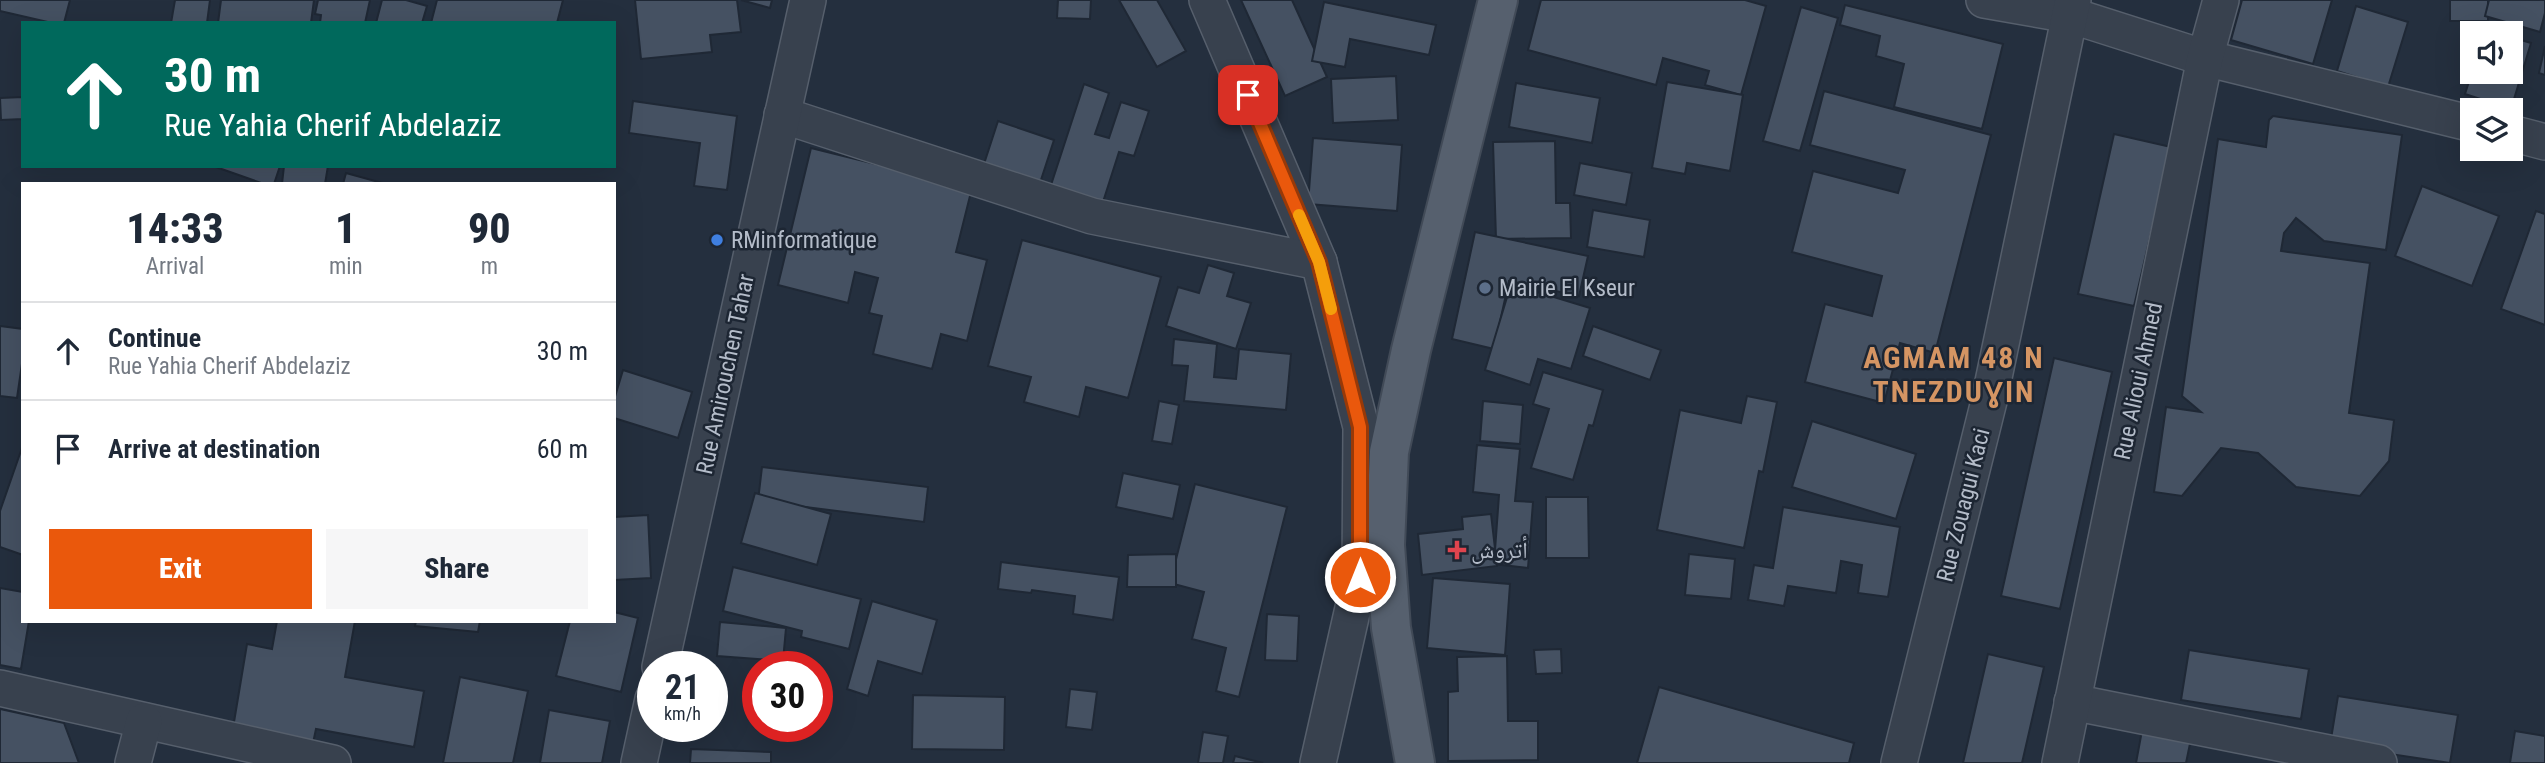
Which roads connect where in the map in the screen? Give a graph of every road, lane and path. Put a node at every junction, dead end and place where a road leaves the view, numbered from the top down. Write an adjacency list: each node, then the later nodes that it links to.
1 (808, 0): 8 (street, Rue Amirouchen Tahar)
2 (1207, 0): 12 (street)
3 (1499, 0): 22 (main road)
4 (1984, 0): 6 (street)
5 (2221, 0): 7 (street, Rue Alioui Ahmed)
6 (2072, 7): 7 (street); 23 (street, Rue Zouagui Kaci)
7 (2204, 58): 9 (street); 15 (street, Rue Alioui Ahmed)
8 (782, 115): 12 (street); 13 (street, Rue Amirouchen Tahar)
9 (2460, 121)
10 (2523, 137): 11 (street)
11 (2545, 142)
12 (1319, 262): 21 (street)
13 (664, 651)
14 (0, 688): 16 (street)
15 (2072, 702): 24 (street, Rue Alioui Ahmed); 25 (street)
16 (144, 721): 18 (street); 19 (street)
17 (644, 742): 20 (street)
18 (133, 763)
19 (333, 763)
20 (639, 763)
21 (1318, 763)
22 (1415, 763)
23 (1899, 763)
24 (2060, 763)
25 (2379, 763)

